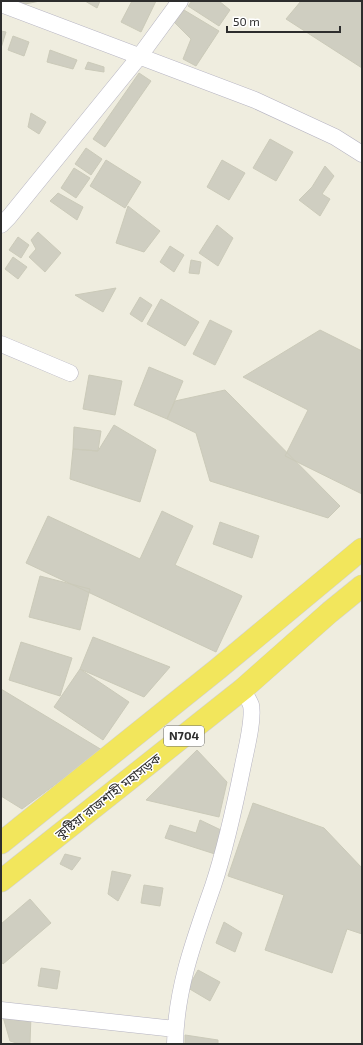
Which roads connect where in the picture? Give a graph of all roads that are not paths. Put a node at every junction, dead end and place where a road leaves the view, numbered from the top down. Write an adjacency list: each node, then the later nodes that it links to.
1 (180, 1): 3 (street)
2 (1, 4): 3 (street)
3 (139, 57): 4 (street); 5 (street)
4 (362, 154)
5 (1, 224)
6 (1, 344): 7 (street)
7 (70, 373)
8 (362, 549): 11 (highway, N704)
9 (362, 586): 10 (highway, কুষ্টিয়া রাজশাহী মহাসড়ক / N704)
10 (243, 689): 12 (highway, কুষ্টিয়া রাজশাহী মহাসড়ক / N704); 14 (street)
11 (1, 843)
12 (1, 881)
13 (1, 1010): 14 (street)
14 (175, 1036)

